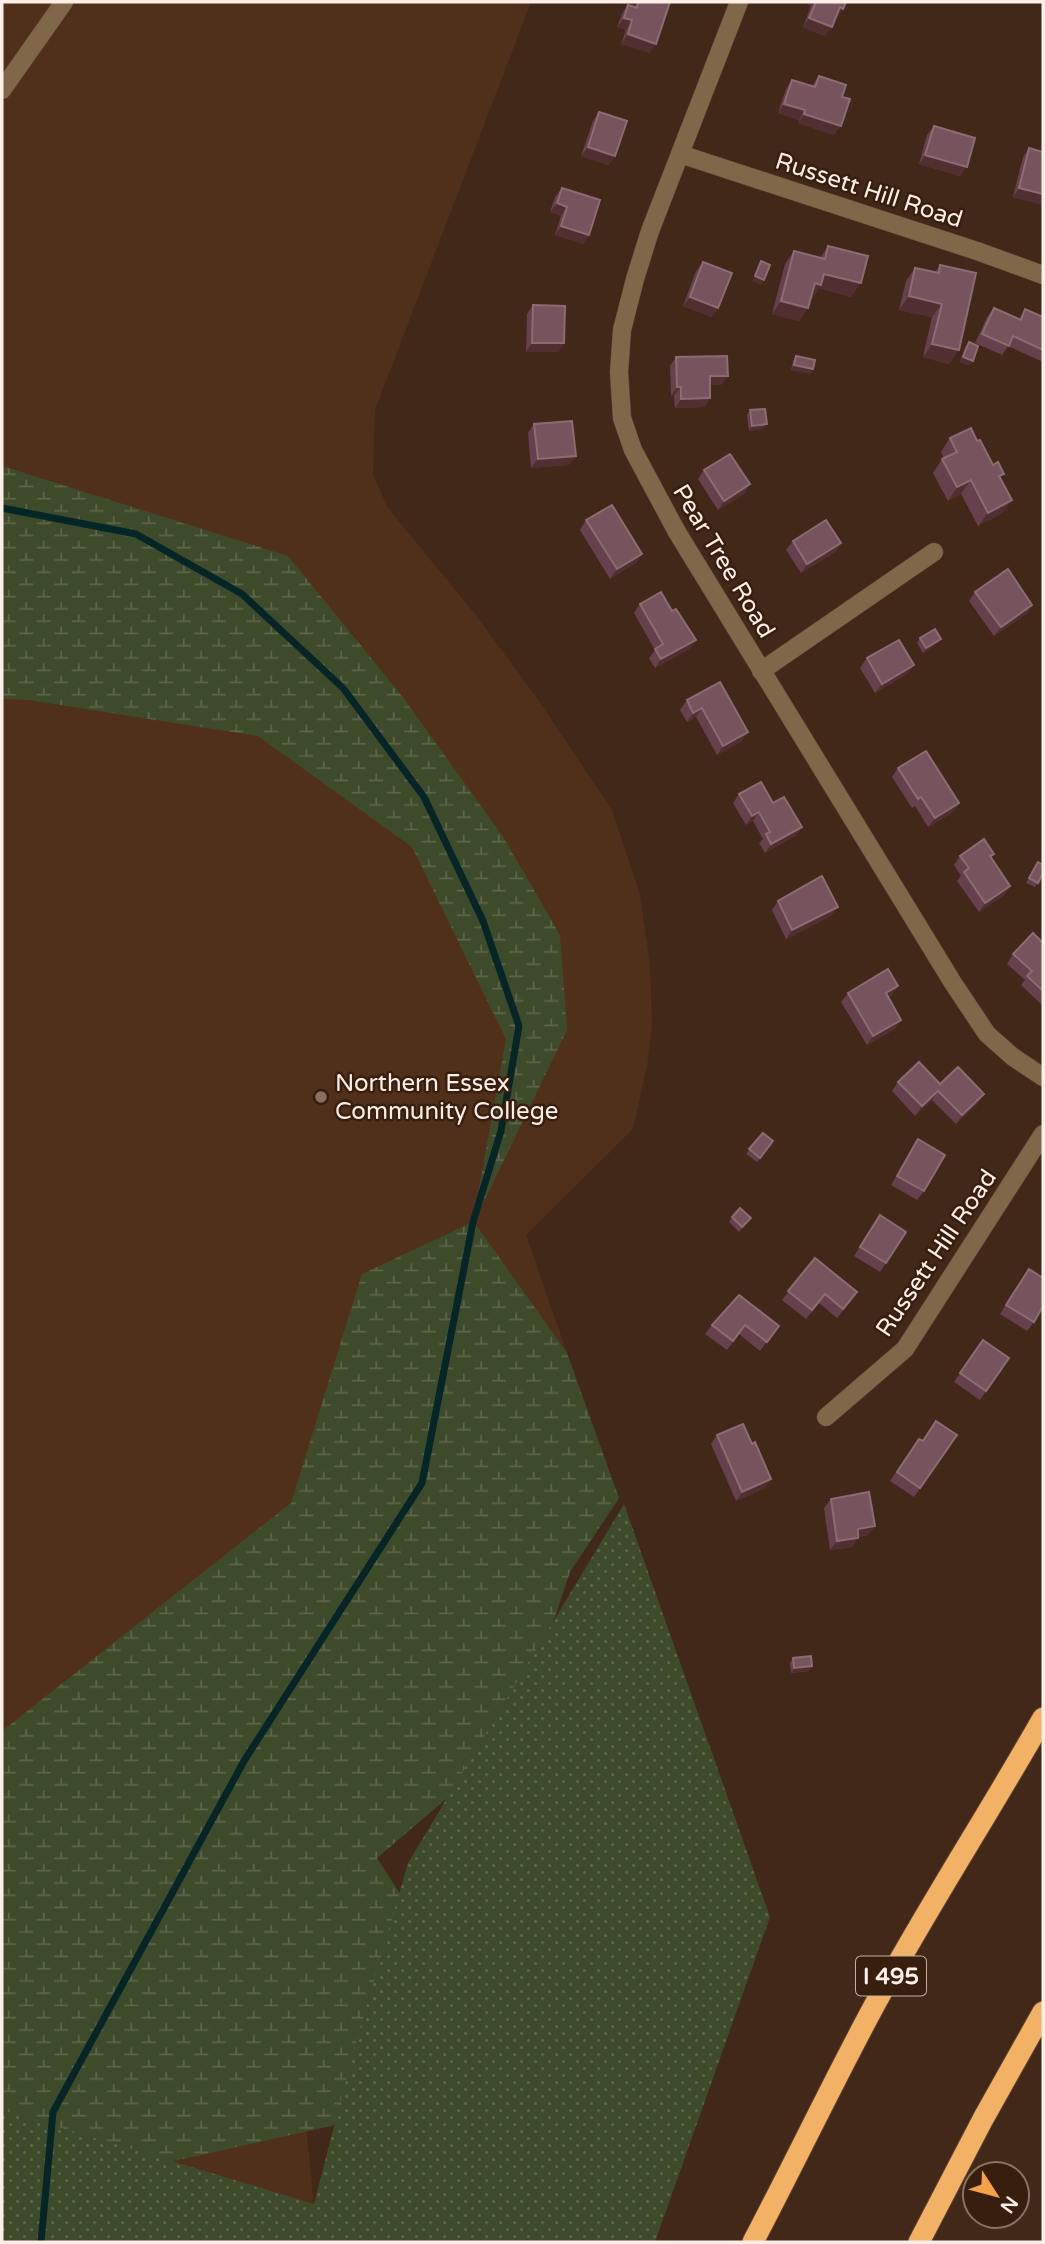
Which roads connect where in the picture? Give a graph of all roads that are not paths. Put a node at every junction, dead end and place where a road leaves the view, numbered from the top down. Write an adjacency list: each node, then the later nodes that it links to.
1 (65, 2): 3 (street)
2 (739, 2): 4 (street, Pear Tree Road)
3 (2, 90)
4 (680, 154): 5 (street, Russett Hill Road); 7 (street, Pear Tree Road)
5 (1043, 275)
6 (934, 552): 7 (street)
7 (761, 671): 8 (street, Pear Tree Road)
8 (1043, 1077)
9 (1043, 1134): 10 (street, Russett Hill Road)
10 (826, 1417)
11 (1043, 1718): 13 (highway, I 495)
12 (1043, 2012): 14 (highway)
13 (753, 2242)
14 (919, 2242)

